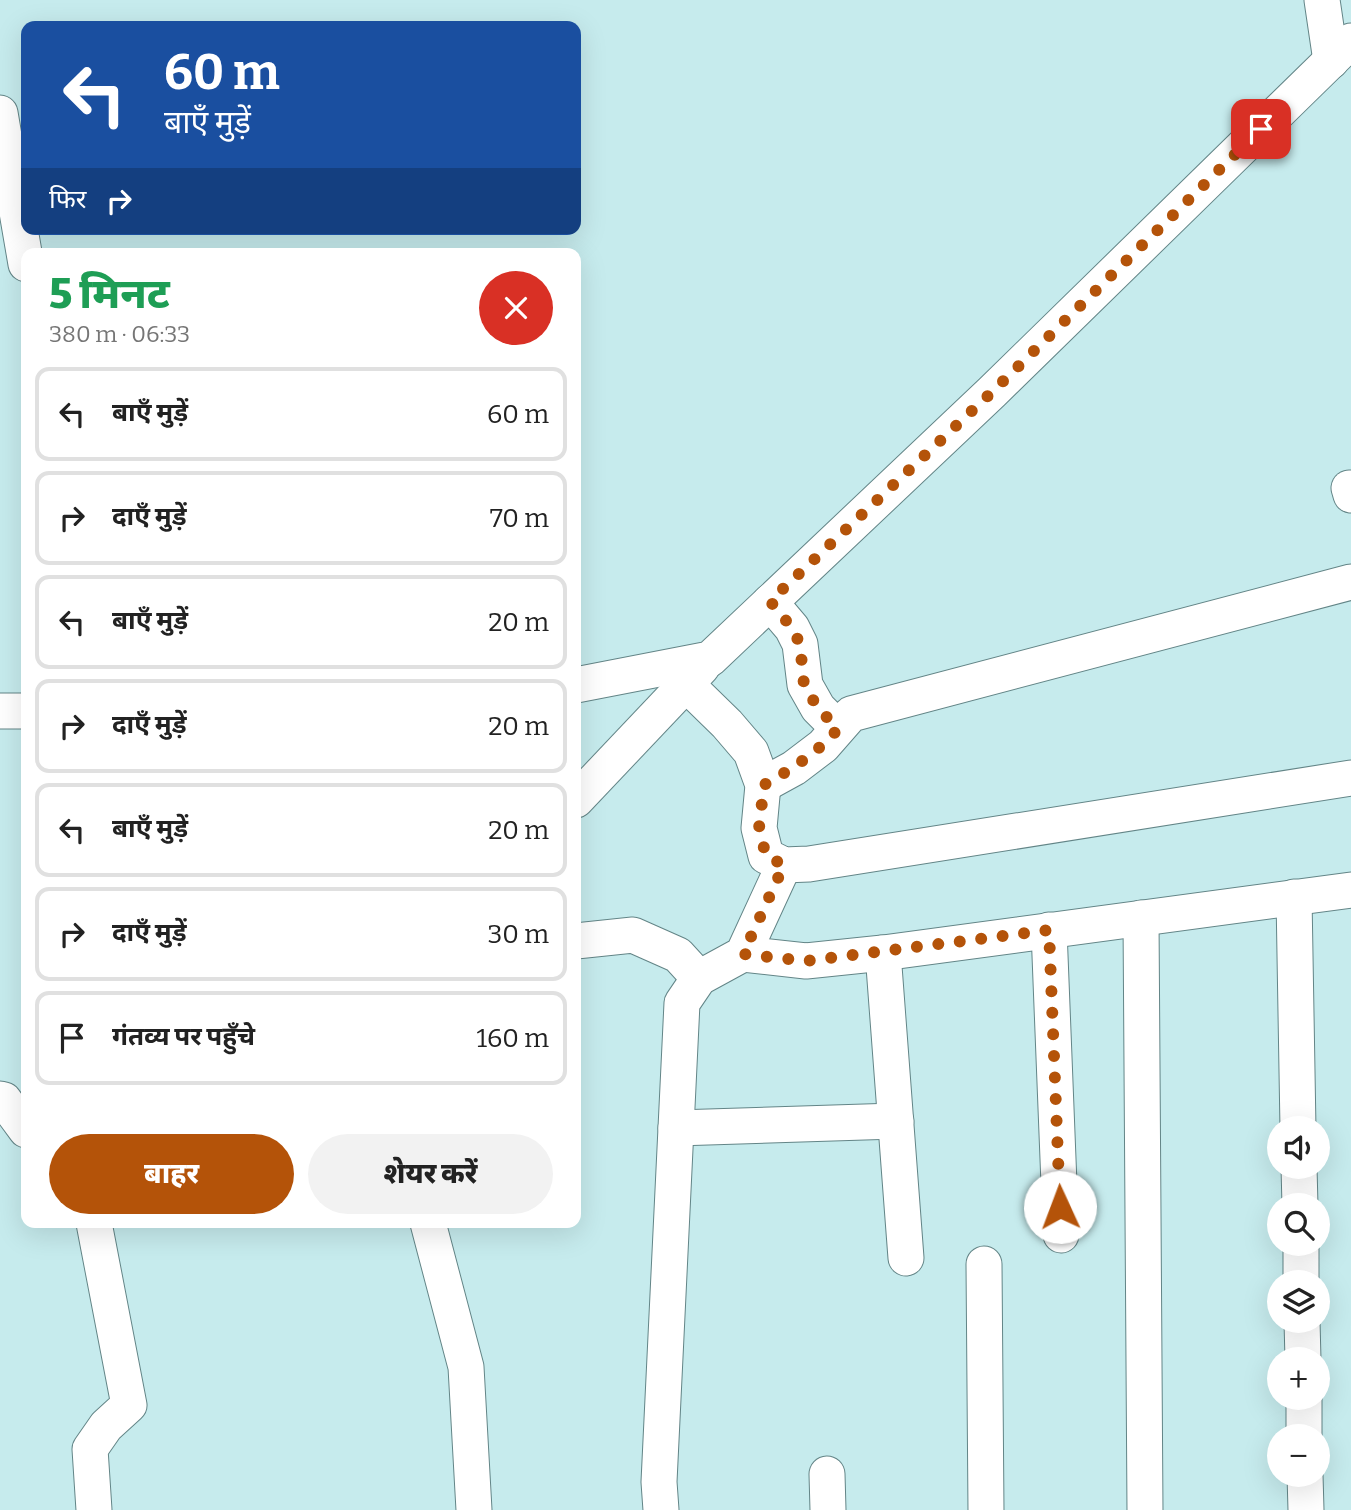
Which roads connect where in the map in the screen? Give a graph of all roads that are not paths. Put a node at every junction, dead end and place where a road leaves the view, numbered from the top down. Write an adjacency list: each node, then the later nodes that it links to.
1 (1322, 0): 2 (street)
2 (1341, 51): 6 (street)
3 (0, 113): 4 (street)
4 (21, 235)
5 (1351, 582): 12 (street)
6 (770, 601): 7 (street); 12 (street)
7 (710, 659): 8 (street); 9 (street)
8 (581, 684)
9 (686, 684): 14 (street); 15 (street)
10 (0, 711): 11 (street)
11 (21, 711)
12 (838, 729): 14 (street)
13 (1351, 778): 16 (street)
14 (764, 785): 16 (street)
15 (581, 795)
16 (784, 865): 23 (street)
17 (1351, 890): 18 (street)
18 (1294, 897): 19 (street); 26 (street)
19 (1141, 918): 20 (street); 42 (street)
20 (1049, 930): 22 (street); 32 (street)
21 (581, 940): 24 (street)
22 (883, 953): 23 (street); 27 (street)
23 (743, 954): 24 (street)
24 (699, 978): 29 (street)
25 (0, 1099): 28 (street)
26 (1298, 1116)
27 (896, 1121): 29 (street); 33 (street)
28 (21, 1123)
29 (676, 1128): 39 (street)
30 (95, 1228): 37 (street)
31 (430, 1228): 38 (street)
32 (1061, 1235)
33 (906, 1258)
34 (984, 1264): 41 (street)
35 (827, 1474): 40 (street)
36 (1305, 1487): 43 (street)
37 (94, 1510)
38 (474, 1510)
39 (661, 1510)
40 (828, 1510)
41 (986, 1510)
42 (1145, 1510)
43 (1306, 1510)

